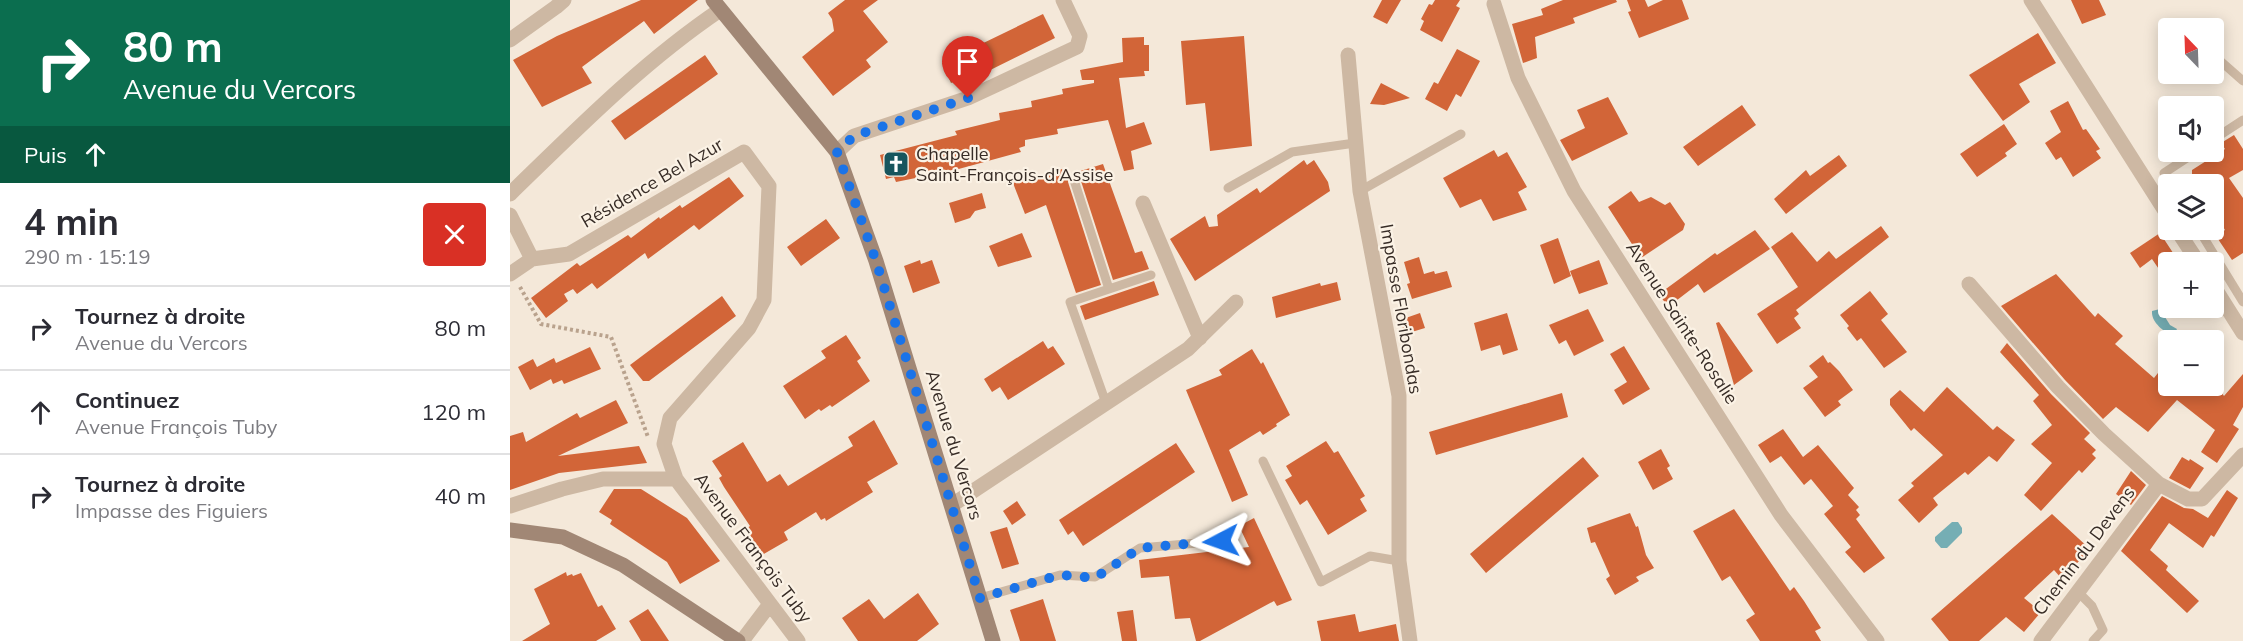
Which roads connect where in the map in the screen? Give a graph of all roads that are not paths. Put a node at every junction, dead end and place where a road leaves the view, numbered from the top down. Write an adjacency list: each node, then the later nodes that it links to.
1 (564, 0): 6 (street)
2 (1062, 0): 14 (street)
3 (2031, 0): 21 (street)
4 (1495, 2): 52 (street, Avenue Sainte-Rosalie)
5 (717, 5): 14 (street); 20 (street)
6 (510, 40)
7 (1348, 55): 13 (street, Impasse Floribondas)
8 (2224, 64): 9 (lane)
9 (2243, 81)
10 (2243, 120): 11 (lane)
11 (2224, 132)
12 (1461, 134): 19 (lane)
13 (1355, 143): 18 (lane); 19 (street, Impasse Floribondas)
14 (837, 152): 40 (street, Avenue du Vercors)
15 (2181, 162): 16 (lane)
16 (2165, 174)
17 (1074, 180): 29 (lane)
18 (1228, 188)
19 (1360, 192): 44 (street, Impasse Floribondas)
20 (510, 194)
21 (2158, 200)
22 (1143, 203): 34 (street)
23 (510, 214): 25 (street)
24 (2205, 240): 31 (lane)
25 (532, 259): 26 (street, Résidence Bel Azur); 38 (street, Résidence Bel Azur)
26 (511, 274)
27 (1151, 275): 29 (lane)
28 (1969, 284): 39 (street)
29 (1108, 289): 35 (lane)
30 (1236, 302): 34 (street)
31 (2243, 302)
32 (2224, 303): 33 (street)
33 (2243, 333)
34 (1200, 338): 35 (street)
35 (1106, 403): 40 (street)
36 (2243, 455): 39 (street, Chemin du Devens)
37 (1263, 461): 44 (lane)
38 (676, 479): 41 (street); 47 (street, Avenue François Tuby)
39 (2160, 483): 45 (street, Chemin du Devens)
40 (952, 505): 46 (street, Avenue du Vercors)
41 (510, 506)
42 (510, 530): 48 (street)
43 (1221, 541): 46 (lane)
44 (1399, 561): 51 (street, Impasse Floribondas)
45 (2079, 593): 53 (street, Chemin du Devens); 54 (lane)
46 (980, 598): 50 (street, Avenue du Vercors)
47 (770, 604): 48 (street); 49 (street, Avenue François Tuby)
48 (740, 641)
49 (798, 641)
50 (993, 641)
51 (1410, 641)
52 (1877, 641)
53 (2041, 641)
54 (2093, 641)

